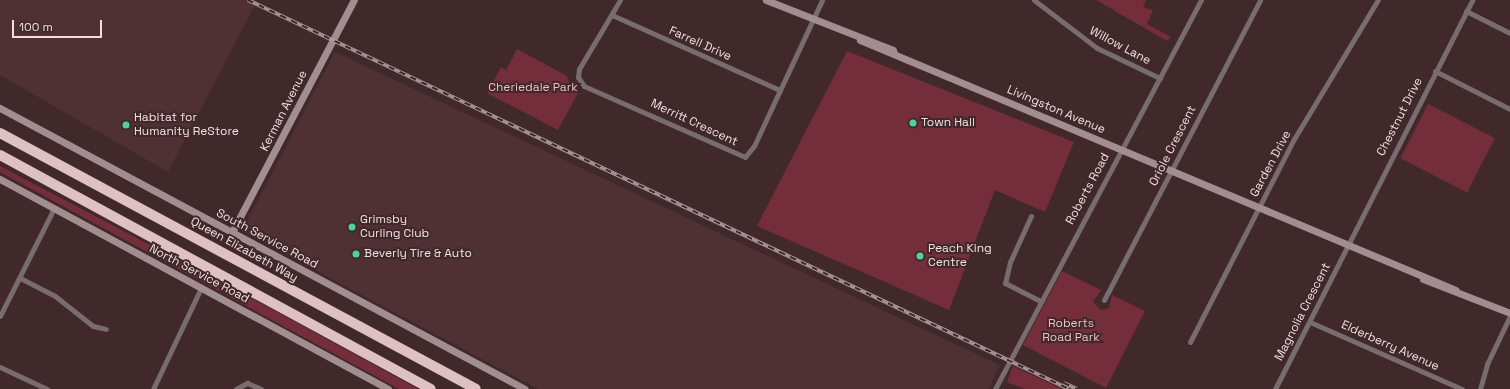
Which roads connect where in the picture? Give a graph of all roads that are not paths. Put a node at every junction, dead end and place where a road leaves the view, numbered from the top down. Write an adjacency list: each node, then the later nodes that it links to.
1 (354, 0): 27 (street, Kerman Avenue)
2 (620, 0): 11 (street, Merritt Crescent)
3 (766, 0): 12 (street, Livingston Avenue)
4 (822, 0): 12 (street, Merritt Crescent)
5 (1034, 0): 15 (street, Willow Lane)
6 (1201, 0): 15 (street, Roberts Road)
7 (1260, 0): 22 (street, Oriole Crescent)
8 (1378, 0): 24 (street, Garden Drive)
9 (1472, 0): 10 (street, Chestnut Drive)
10 (1466, 11): 13 (street); 14 (street, Chestnut Drive)
11 (612, 15): 16 (street, Farrell Drive); 16 (street, Merritt Crescent)
12 (814, 20): 16 (street, Merritt Crescent); 20 (street, Livingston Avenue)
13 (1510, 33)
14 (1435, 71): 18 (street); 28 (street, Chestnut Drive)
15 (1160, 78): 20 (street, Roberts Road)
16 (780, 90)
17 (0, 108): 27 (street, South Service Road)
18 (1510, 109)
19 (0, 133): 46 (highway, Queen Elizabeth Way)
20 (1121, 150): 22 (street, Livingston Avenue); 32 (street, Roberts Road)
21 (0, 154): 45 (highway)
22 (1171, 171): 24 (street, Livingston Avenue); 31 (street, Oriole Crescent)
23 (0, 179): 25 (street, North Service Road)
24 (1259, 207): 28 (street, Livingston Avenue); 38 (street, Garden Drive)
25 (54, 208): 29 (street); 30 (street, North Service Road)
26 (1031, 216): 32 (street)
27 (232, 232): 47 (street, South Service Road)
28 (1349, 245): 33 (street, Livingston Avenue); 36 (street, Magnolia Crescent)
29 (20, 278): 34 (street); 37 (street)
30 (201, 288): 41 (street); 44 (street, North Service Road)
31 (1104, 300)
32 (1040, 301): 48 (street, Roberts Road)
33 (1510, 313)
34 (0, 316)
35 (1510, 316): 51 (street)
36 (1310, 322): 49 (street, Magnolia Crescent); 50 (street, Elderberry Avenue)
37 (106, 329)
38 (1190, 342)
39 (0, 367): 40 (street)
40 (47, 389)
41 (153, 389)
42 (236, 389): 43 (street)
43 (261, 389)
44 (388, 389)
45 (431, 389)
46 (476, 389)
47 (525, 389)
48 (995, 389)
49 (1275, 389)
50 (1462, 389)
51 (1480, 389)

